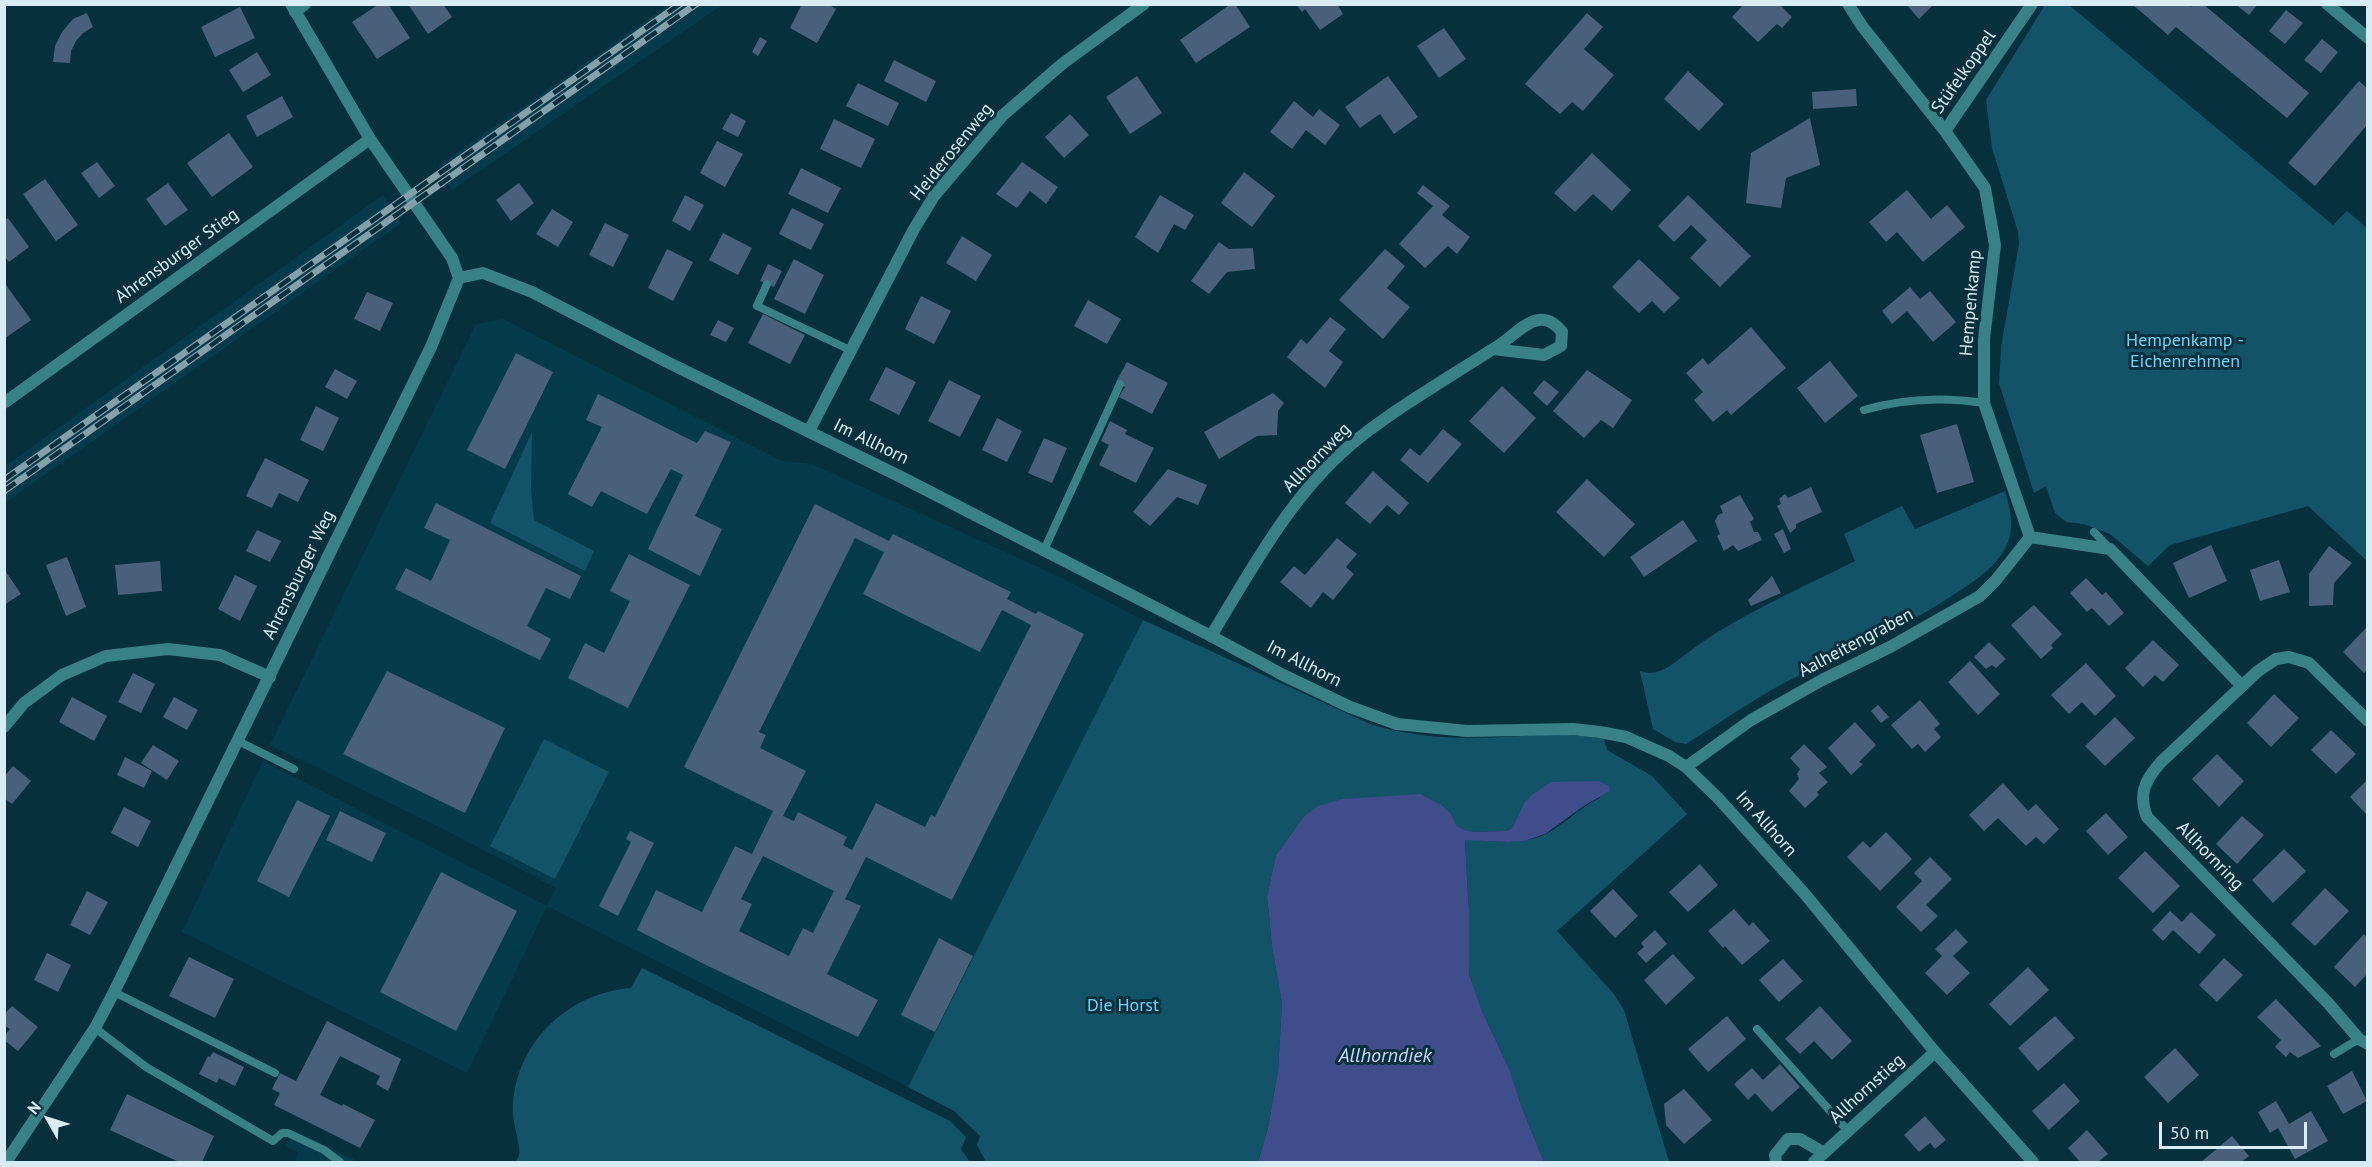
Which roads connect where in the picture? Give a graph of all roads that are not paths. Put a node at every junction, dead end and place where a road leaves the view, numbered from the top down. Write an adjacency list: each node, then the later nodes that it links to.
1 (1144, 4): 12 (street, Heiderosenweg)
2 (1848, 4): 7 (street, Hempenkamp)
3 (2032, 4): 7 (street, Stüfelkoppel)
4 (2327, 4): 6 (street)
5 (297, 7): 8 (street)
6 (2367, 38)
7 (1946, 131): 15 (street, Hempenkamp)
8 (370, 139): 9 (street); 14 (street, Ahrensburger Stieg)
9 (459, 278): 17 (street, Im Allhorn); 23 (street, Ahrensburger Weg)
10 (767, 284): 12 (lane)
11 (1493, 349): 11 (street, Allhornweg); 22 (street, Allhornweg)
12 (852, 351): 17 (street, Heiderosenweg)
13 (1120, 384): 21 (lane)
14 (4, 403)
15 (1984, 403): 16 (lane); 19 (street, Hempenkamp)
16 (1864, 410)
17 (809, 431): 21 (street, Im Allhorn)
18 (2094, 532): 20 (lane)
19 (2030, 537): 20 (street); 28 (street, Aalheitengraben)
20 (2110, 549): 24 (street)
21 (1044, 550): 22 (street, Im Allhorn)
22 (1211, 636): 28 (street, Im Allhorn)
23 (270, 677): 26 (street); 27 (street, Ahrensburger Weg)
24 (2242, 686): 25 (street, Allhornring); 33 (street, Allhornring)
25 (2367, 722)
26 (4, 727)
27 (238, 741): 29 (lane); 30 (street, Ahrensburger Weg)
28 (1686, 767): 34 (street, Im Allhorn)
29 (294, 769)
30 (114, 992): 31 (street, Ahrensburger Weg); 36 (lane)
31 (95, 1028): 39 (street, Ahrensburger Weg); 40 (lane)
32 (1757, 1029): 37 (lane)
33 (2363, 1042): 35 (lane)
34 (1935, 1052): 37 (street, Allhornstieg); 43 (street, Im Allhorn)
35 (2334, 1054)
36 (275, 1073)
37 (1848, 1131): 38 (street, Allhornstieg)
38 (1824, 1153): 41 (street); 42 (street, Allhornstieg)
39 (6, 1162)
40 (340, 1162)
41 (1776, 1162)
42 (1814, 1162)
43 (2033, 1162)

